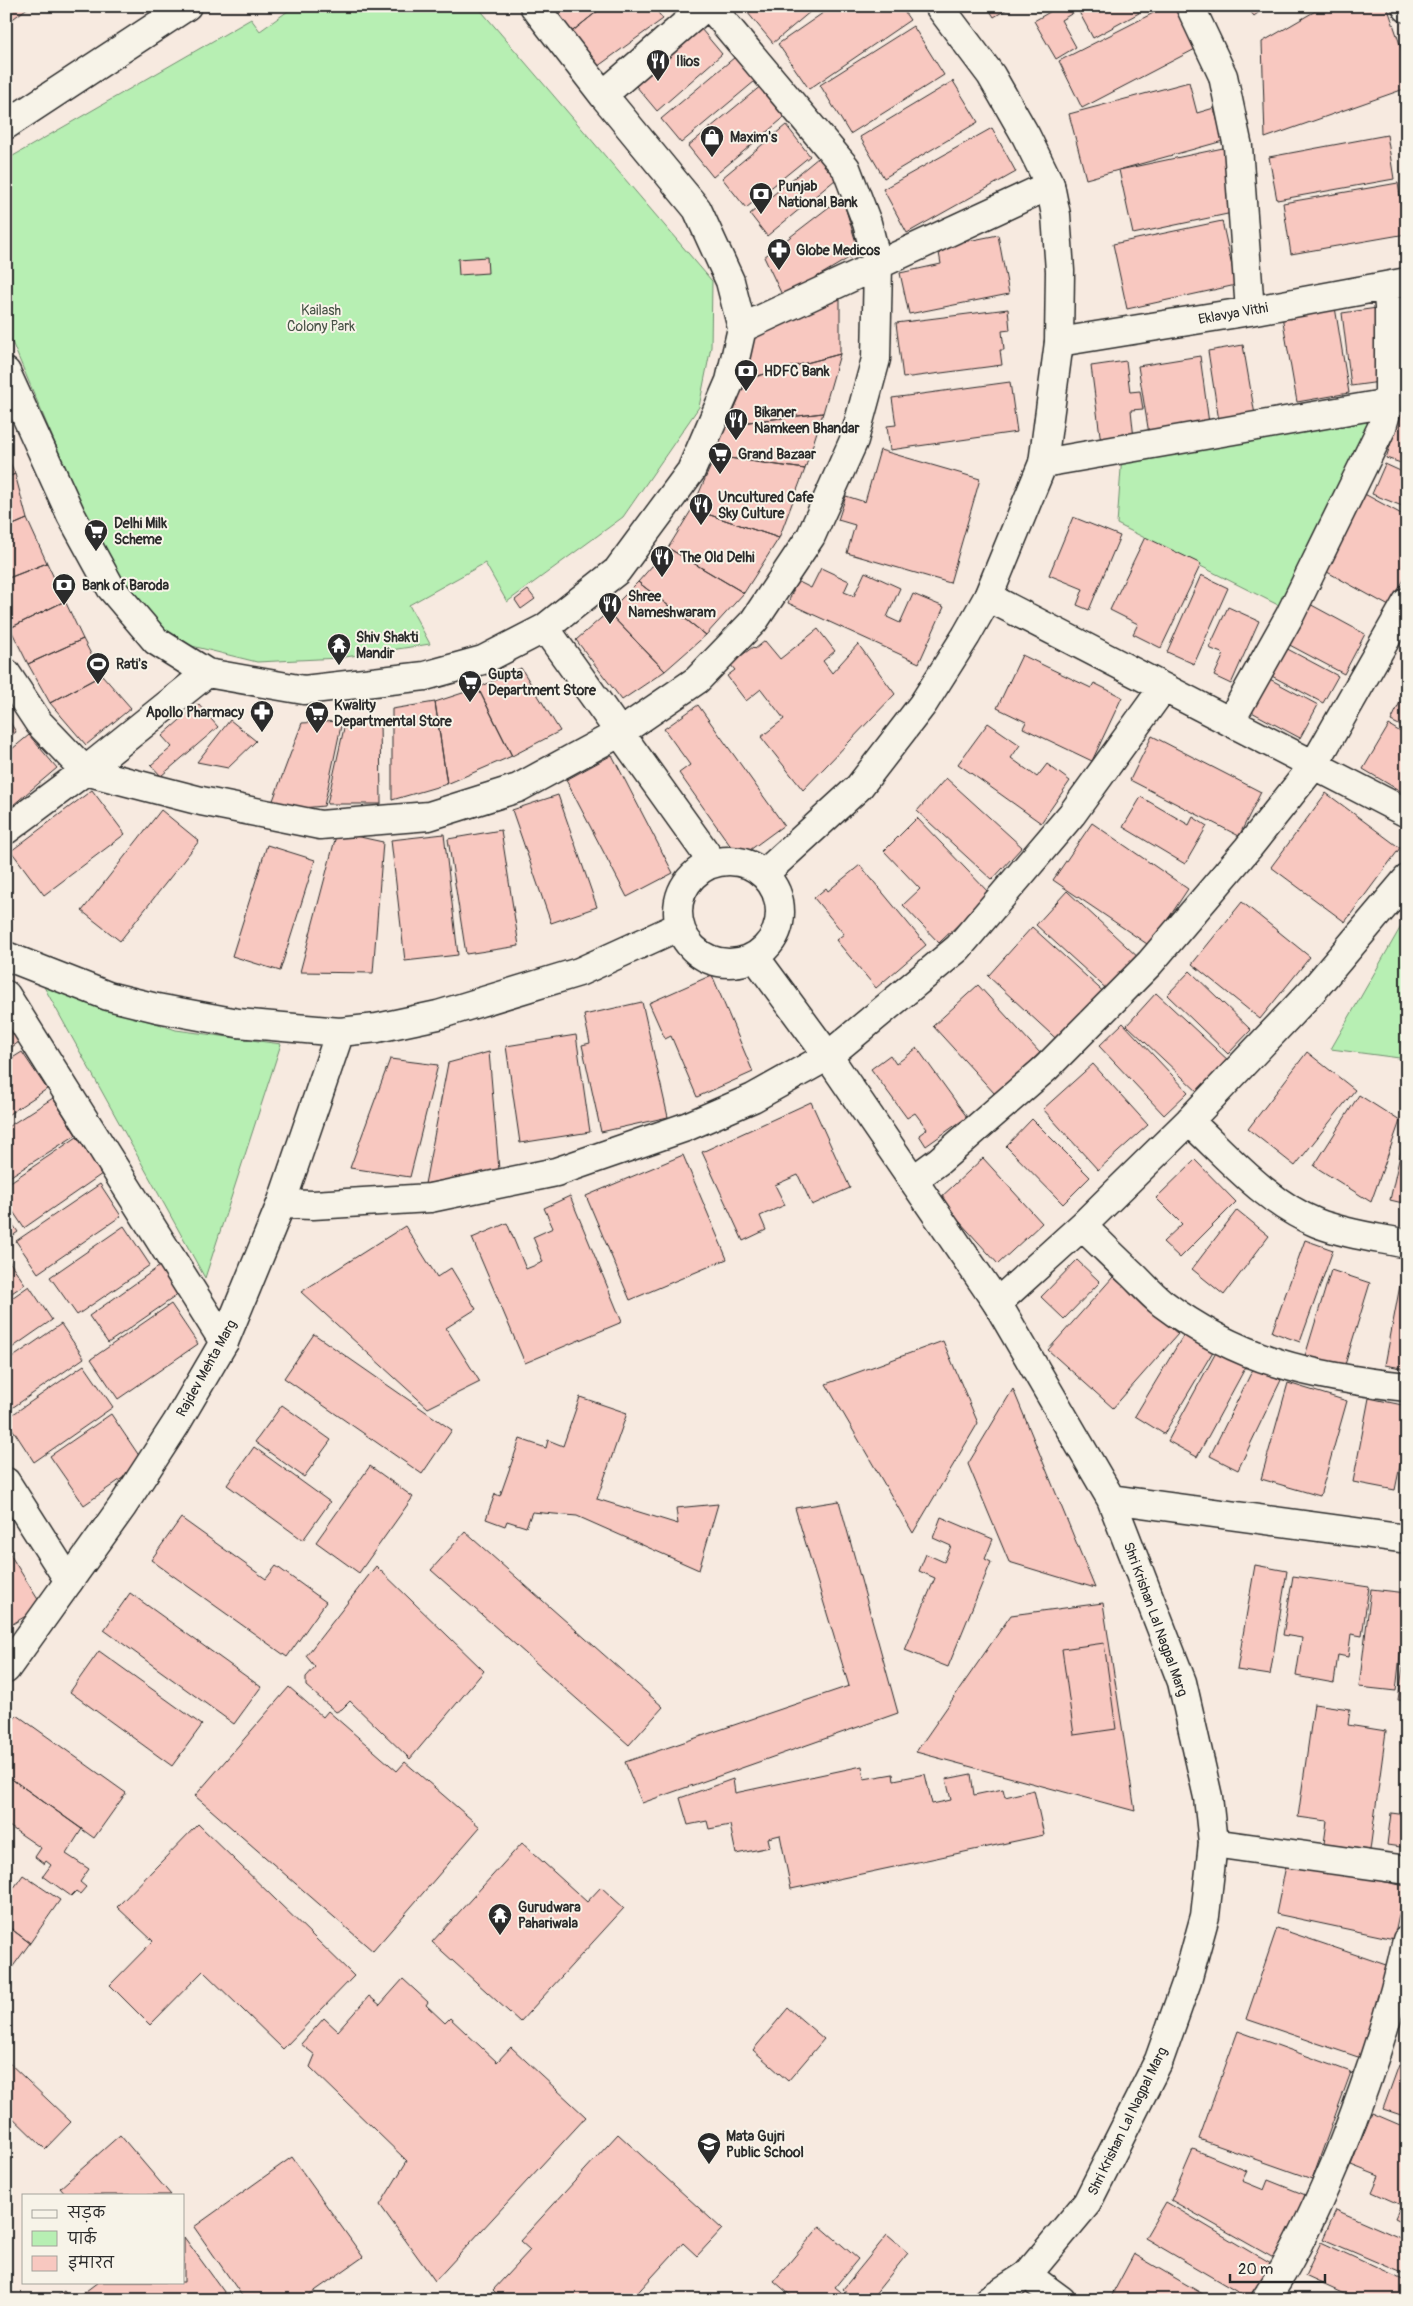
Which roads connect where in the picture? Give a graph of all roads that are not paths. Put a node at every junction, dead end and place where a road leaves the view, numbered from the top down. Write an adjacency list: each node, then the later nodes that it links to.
1 (534, 6): 6 (street)
2 (708, 6): 6 (street); 9 (street)
3 (939, 6): 8 (street)
4 (1190, 6): 11 (street)
5 (174, 10): 7 (street)
6 (603, 95): 12 (street)
7 (6, 125)
8 (1050, 185): 9 (street); 13 (street)
9 (878, 265): 12 (street); 24 (street)
10 (1397, 284): 11 (street, Eklavya Vithi); 15 (street)
11 (1250, 311): 13 (street, Eklavya Vithi)
12 (742, 328): 19 (street)
13 (1059, 342): 16 (street)
14 (6, 372): 20 (street)
15 (1389, 402): 16 (street); 23 (street)
16 (1043, 463): 17 (street)
17 (988, 597): 22 (street); 30 (street)
18 (1407, 602): 25 (street)
19 (544, 628): 20 (street); 24 (street)
20 (207, 673): 26 (street)
21 (6, 674): 26 (street)
22 (1163, 688): 23 (street); 37 (street)
23 (1230, 722): 25 (street)
24 (620, 732): 26 (street); 29 (street)
25 (1314, 765): 27 (street); 39 (street)
26 (85, 771): 28 (street)
27 (1407, 813)
28 (6, 830)
29 (713, 864): 30 (street); 32 (street)
30 (764, 874): 34 (street)
31 (1407, 879): 38 (street)
32 (680, 926): 34 (street); 36 (street)
33 (6, 956): 36 (street)
34 (755, 957): 37 (street, Shri Krishan Lal Nagpal Marg)
35 (6, 995): 44 (street)
36 (340, 1032): 40 (street, Rajdev Mehta Marg)
37 (828, 1056): 39 (street, Shri Krishan Lal Nagpal Marg); 40 (street)
38 (1190, 1121): 41 (street); 42 (street)
39 (913, 1180): 43 (street, Shri Krishan Lal Nagpal Marg)
40 (281, 1204): 44 (street, Rajdev Mehta Marg)
41 (1082, 1226): 43 (street); 45 (street)
42 (1407, 1244)
43 (997, 1303): 47 (street, Shri Krishan Lal Nagpal Marg)
44 (224, 1342): 49 (street, Rajdev Mehta Marg)
45 (1407, 1387)
46 (6, 1482): 49 (street)
47 (1112, 1499): 48 (street); 51 (street, Shri Krishan Lal Nagpal Marg)
48 (1407, 1539)
49 (69, 1582): 50 (street, Rajdev Mehta Marg)
50 (6, 1669)
51 (1213, 1843): 52 (street); 54 (street, Shri Krishan Lal Nagpal Marg)
52 (1407, 1870)
53 (1407, 1940): 57 (street)
54 (1028, 2275): 55 (street, Shri Krishan Lal Nagpal Marg); 56 (street)
55 (988, 2300)
56 (1061, 2300)
57 (1265, 2300)

